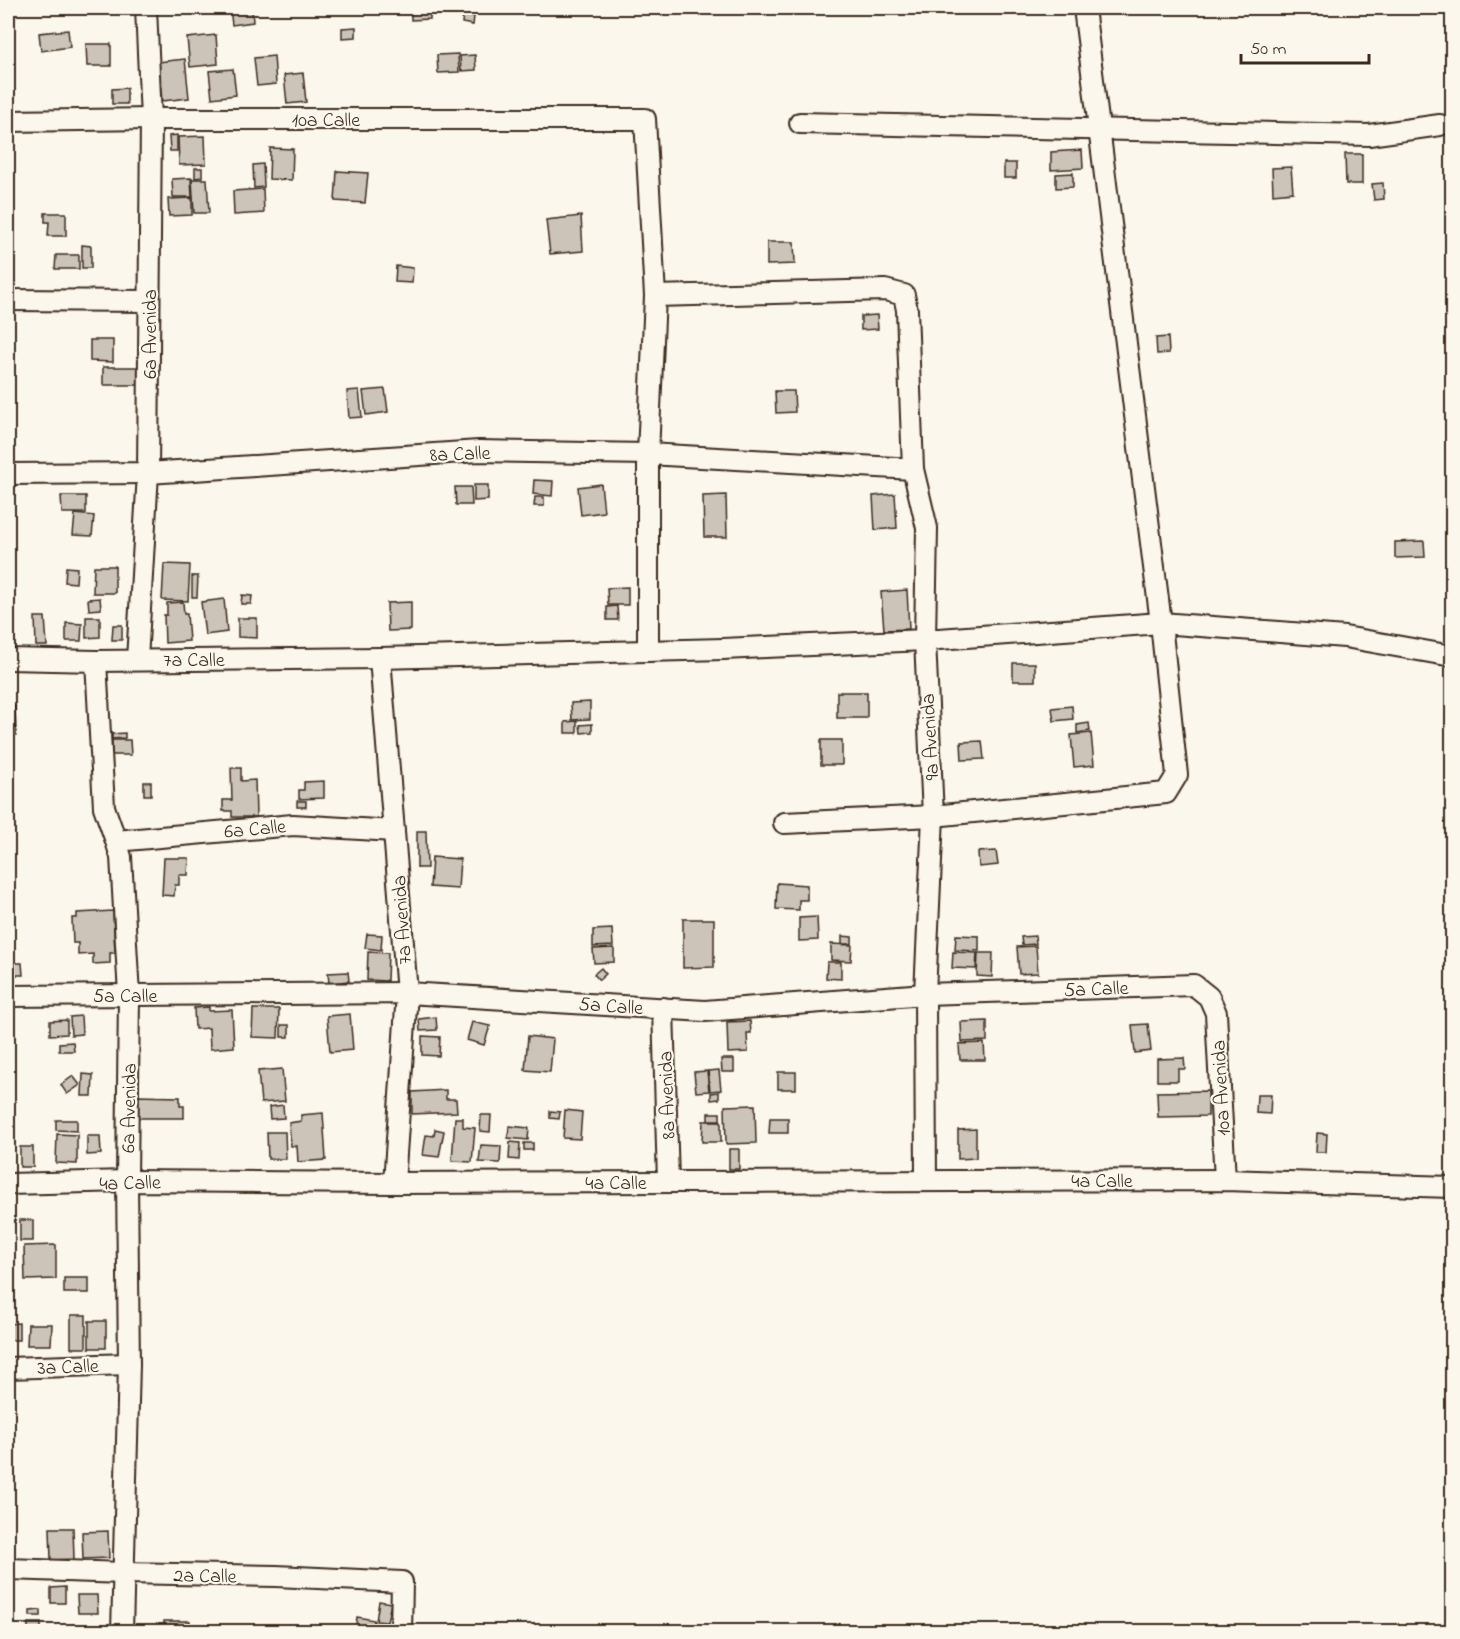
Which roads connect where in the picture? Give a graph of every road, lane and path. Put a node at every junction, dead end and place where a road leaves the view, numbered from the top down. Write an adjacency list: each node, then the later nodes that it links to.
1 (146, 8): 3 (street, 6a Avenida)
2 (1084, 8): 7 (street)
3 (151, 119): 4 (street, 10a Calle); 8 (street, 10a Calle); 10 (street, 6a Avenida)
4 (8, 122)
5 (800, 123): 7 (street)
6 (1440, 125): 7 (street)
7 (1098, 130): 15 (street)
8 (655, 296): 11 (street); 12 (street, 9a Avenida)
9 (8, 300): 10 (street)
10 (149, 301): 13 (street, 6a Avenida)
11 (648, 454): 12 (street, 8a Calle); 13 (street, 8a Calle); 17 (street)
12 (913, 470): 16 (street, 9a Avenida)
13 (148, 473): 14 (street, 8a Calle); 21 (street, 6a Avenida)
14 (8, 474)
15 (1161, 623): 16 (street, 7a Calle); 18 (street, 7a Calle); 23 (street)
16 (925, 640): 17 (street, 7a Calle); 23 (street, 9a Avenida)
17 (648, 651): 19 (street, 7a Calle)
18 (1452, 656)
19 (380, 658): 21 (street, 7a Calle); 25 (street, 7a Avenida)
20 (8, 659): 22 (street, 7a Calle)
21 (137, 660): 22 (street, 7a Calle)
22 (96, 661): 26 (street, 6a Avenida)
23 (933, 816): 24 (street); 28 (street, 9a Avenida)
24 (784, 823)
25 (394, 831): 26 (street, 6a Calle); 27 (street, 7a Avenida)
26 (116, 841): 29 (street, 6a Avenida)
27 (407, 993): 29 (street, 5a Calle); 32 (street, 5a Calle); 37 (street, 7a Avenida)
28 (925, 994): 31 (street, 5a Calle); 32 (street, 5a Calle); 33 (street, 9a Avenida)
29 (129, 995): 30 (street, 5a Calle); 35 (street, 6a Avenida)
30 (8, 996)
31 (1209, 997): 34 (street, 10a Avenida)
32 (663, 1008): 36 (street, 8a Avenida)
33 (926, 1180): 34 (street, 4a Calle); 36 (street, 4a Calle)
34 (1226, 1180): 39 (street, 4a Calle)
35 (128, 1181): 37 (street, 4a Calle); 38 (street, 4a Calle); 40 (street, 6a Avenida)
36 (668, 1182): 37 (street, 4a Calle)
37 (394, 1183)
38 (8, 1184)
39 (1452, 1187)
40 (129, 1364): 41 (street, 3a Calle); 43 (street, 6a Avenida)
41 (8, 1368)
42 (8, 1569): 43 (street, 2a Calle)
43 (124, 1573): 44 (street, 6a Avenida); 45 (street, 2a Calle)
44 (122, 1632)
45 (401, 1632)

